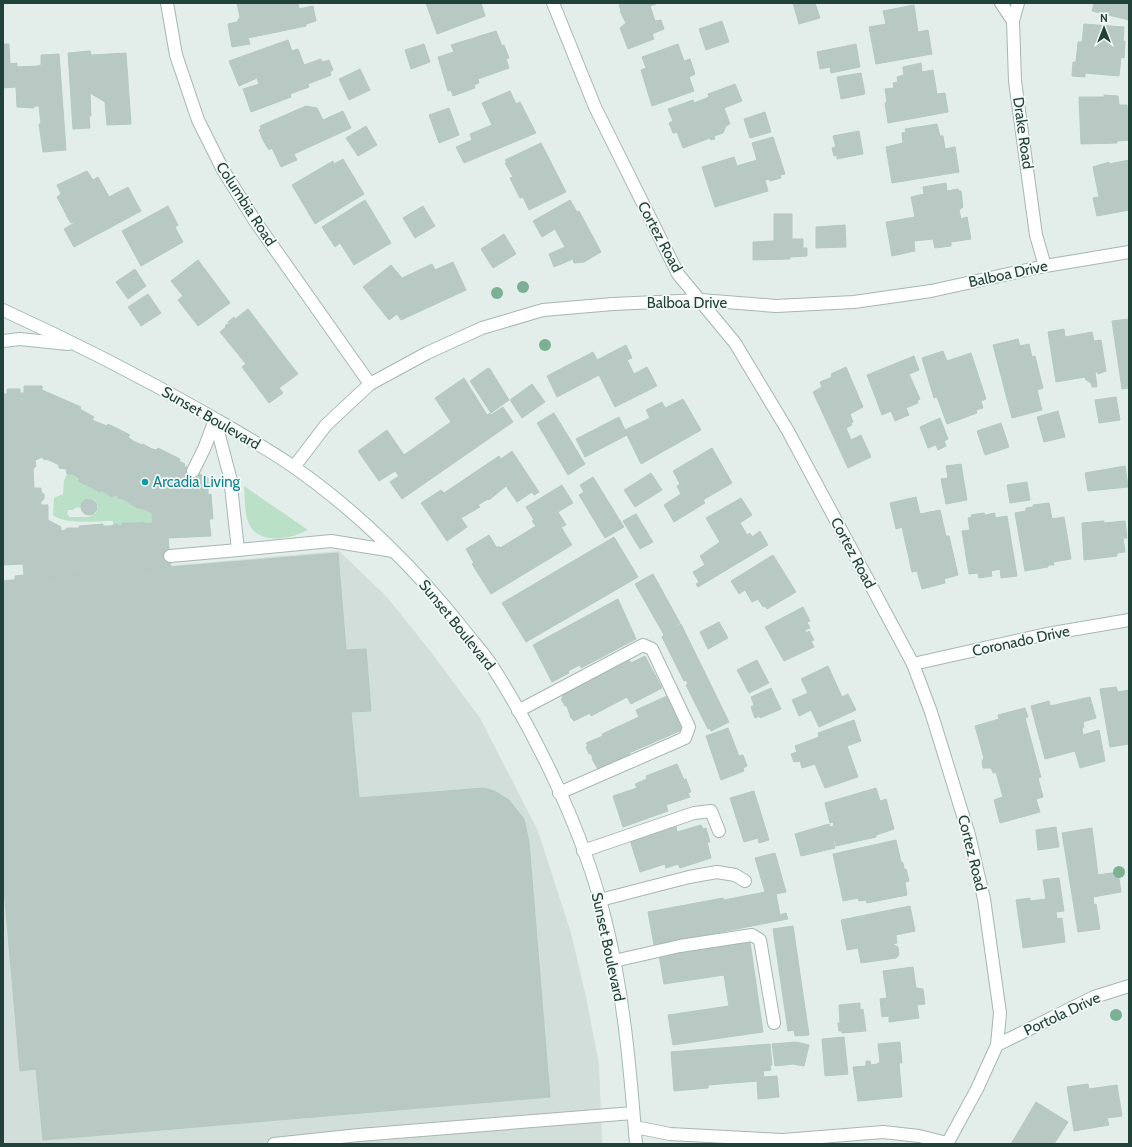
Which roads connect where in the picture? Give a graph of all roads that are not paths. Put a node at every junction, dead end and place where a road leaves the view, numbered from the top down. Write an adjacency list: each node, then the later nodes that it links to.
1 (167, 3): 12 (street, Columbia Road)
2 (553, 3): 8 (street, Cortez Road)
3 (1002, 3): 5 (street, Drake Road)
4 (1018, 3): 5 (street)
5 (1013, 22): 7 (street, Drake Road)
6 (1129, 252): 7 (street, Balboa Drive)
7 (1045, 266): 8 (street, Balboa Drive)
8 (701, 300): 12 (street, Balboa Drive); 20 (street, Cortez Road)
9 (3, 310): 11 (street, Sunset Boulevard)
10 (3, 342): 11 (street)
11 (76, 345): 13 (street, Sunset Boulevard)
12 (370, 384): 14 (street, Balboa Drive)
13 (215, 420): 14 (street, Sunset Boulevard); 15 (street); 16 (street)
14 (294, 467): 17 (street, Sunset Boulevard)
15 (193, 471)
16 (238, 550): 17 (street); 18 (street)
17 (393, 551): 21 (street, Sunset Boulevard)
18 (170, 556)
19 (1129, 620): 20 (street, Coronado Drive)
20 (913, 664): 30 (street, Cortez Road)
21 (518, 711): 22 (street, Sunset Boulevard); 22 (street)
22 (560, 793): 24 (street, Sunset Boulevard)
23 (719, 831): 24 (street)
24 (583, 851): 26 (street, Sunset Boulevard)
25 (744, 881): 26 (street)
26 (600, 900): 27 (street, Sunset Boulevard)
27 (614, 961): 29 (street); 31 (street, Sunset Boulevard)
28 (1129, 986): 30 (street, Portola Drive)
29 (774, 1023)
30 (997, 1045): 36 (street, Cortez Road)
31 (633, 1113): 32 (street, Sunset Boulevard); 33 (street)
32 (635, 1126): 35 (street, Sunset Boulevard); 36 (street)
33 (330, 1141): 34 (street)
34 (274, 1144)
35 (636, 1144)
36 (947, 1144)

